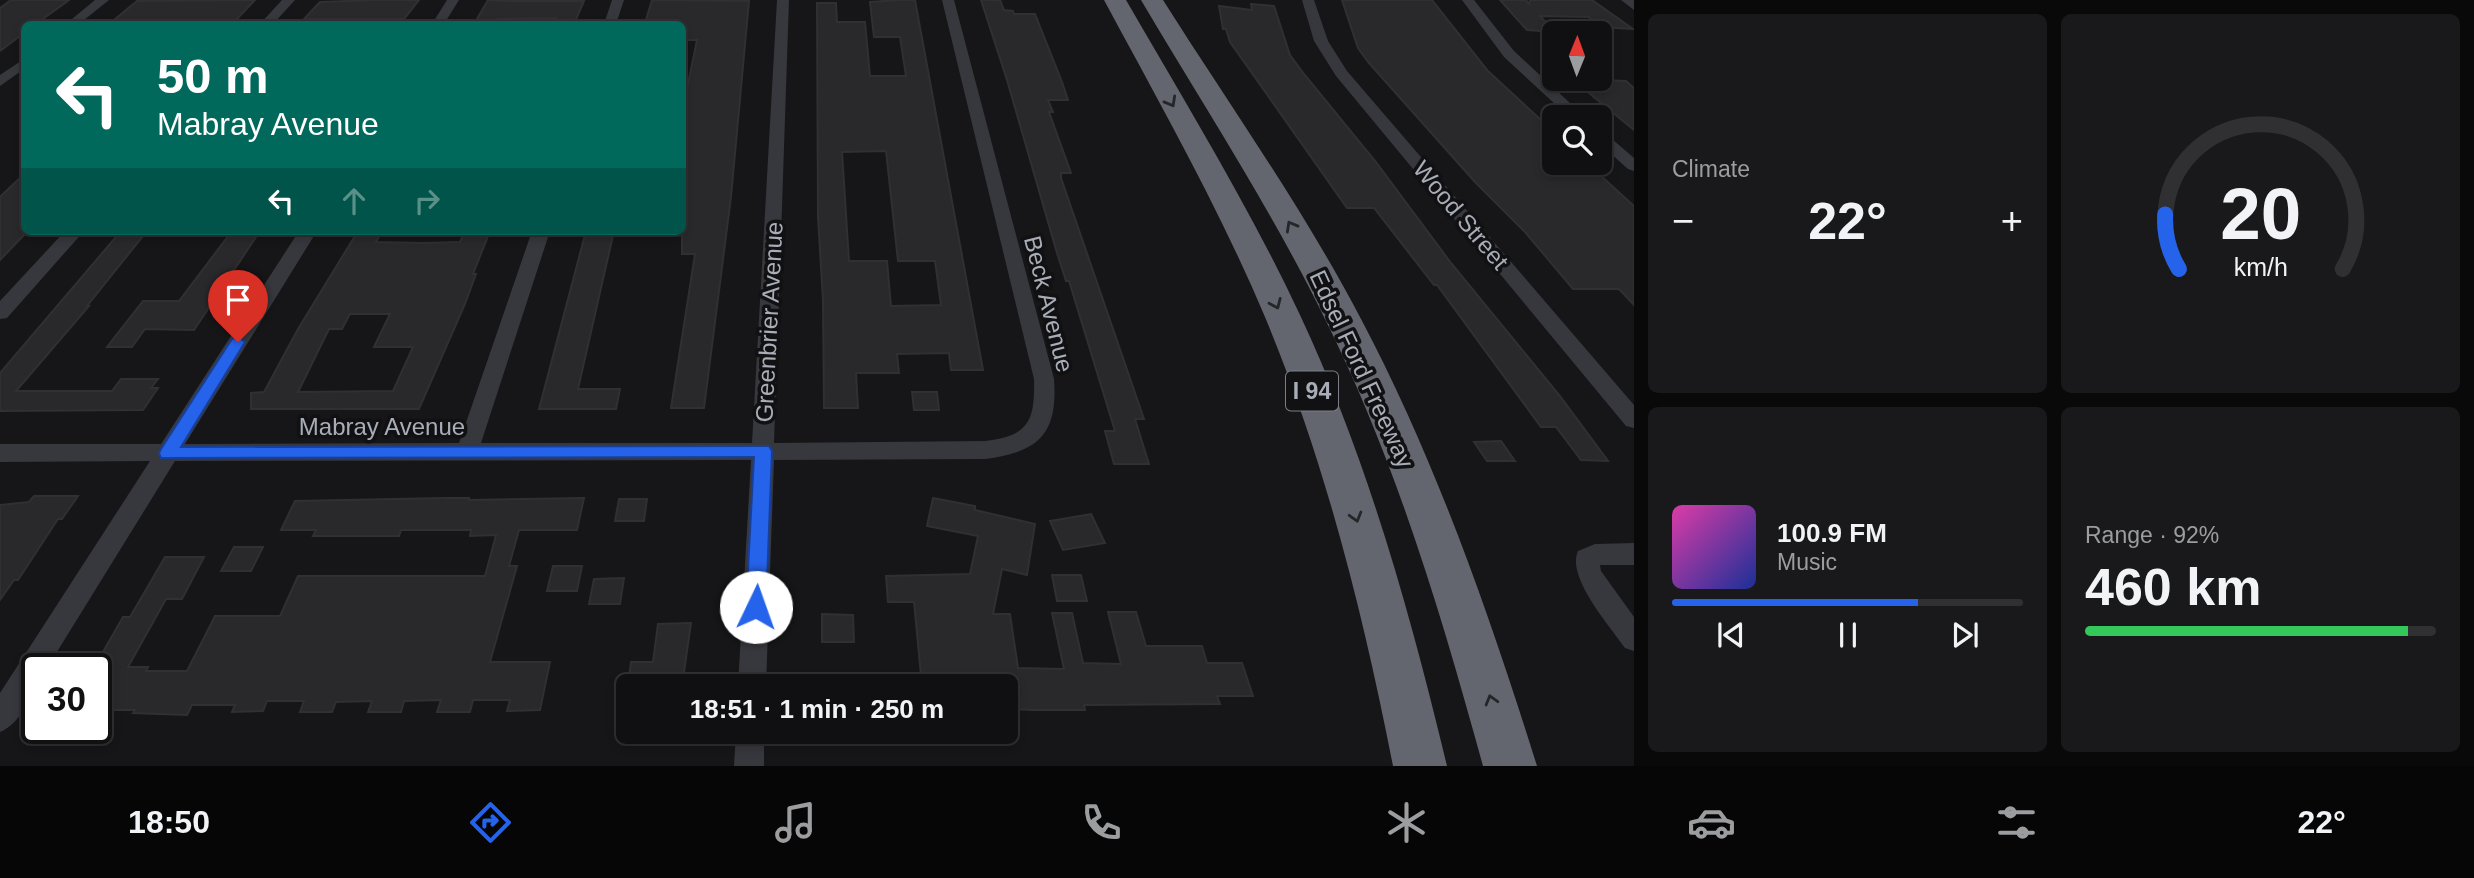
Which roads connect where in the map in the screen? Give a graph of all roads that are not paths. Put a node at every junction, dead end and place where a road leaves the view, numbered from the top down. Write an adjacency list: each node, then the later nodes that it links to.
1 (103, 0): 13 (street)
2 (289, 0): 14 (street)
3 (453, 0): 15 (street)
4 (618, 0): 16 (street)
5 (783, 0): 28 (street, Greenbrier Avenue)
6 (948, 0): 28 (street, Beck Avenue)
7 (1106, 0): 17 (highway)
8 (1115, 0): 17 (highway, Edsel Ford Freeway / I 94)
9 (1308, 0): 27 (street, Wood Street)
10 (1468, 0): 20 (street)
11 (1627, 0): 12 (street)
12 (1634, 6)
13 (76, 21)
14 (269, 21)
15 (440, 21)
16 (611, 21)
17 (1145, 21): 38 (highway, Edsel Ford Freeway / I 94, one-way to 38); 39 (highway, Edsel Ford Freeway / I 94, one-way to 17)
18 (21, 65): 19 (street)
19 (0, 82)
20 (1565, 105)
21 (1612, 147): 22 (street)
22 (1634, 166)
23 (71, 235): 26 (street)
24 (305, 235): 31 (street)
25 (540, 235): 29 (street)
26 (0, 313)
27 (1634, 420)
28 (763, 451): 29 (street, Mabray Avenue); 34 (street, Greenbrier Avenue)
29 (467, 452): 31 (street, Mabray Avenue)
30 (0, 453): 31 (street, Mabray Avenue)
31 (167, 453): 35 (street)
32 (1634, 554): 33 (street)
33 (1634, 639)
34 (753, 674)
35 (0, 718)
36 (750, 744): 37 (street)
37 (749, 766)
38 (1420, 766)
39 (1510, 766)

